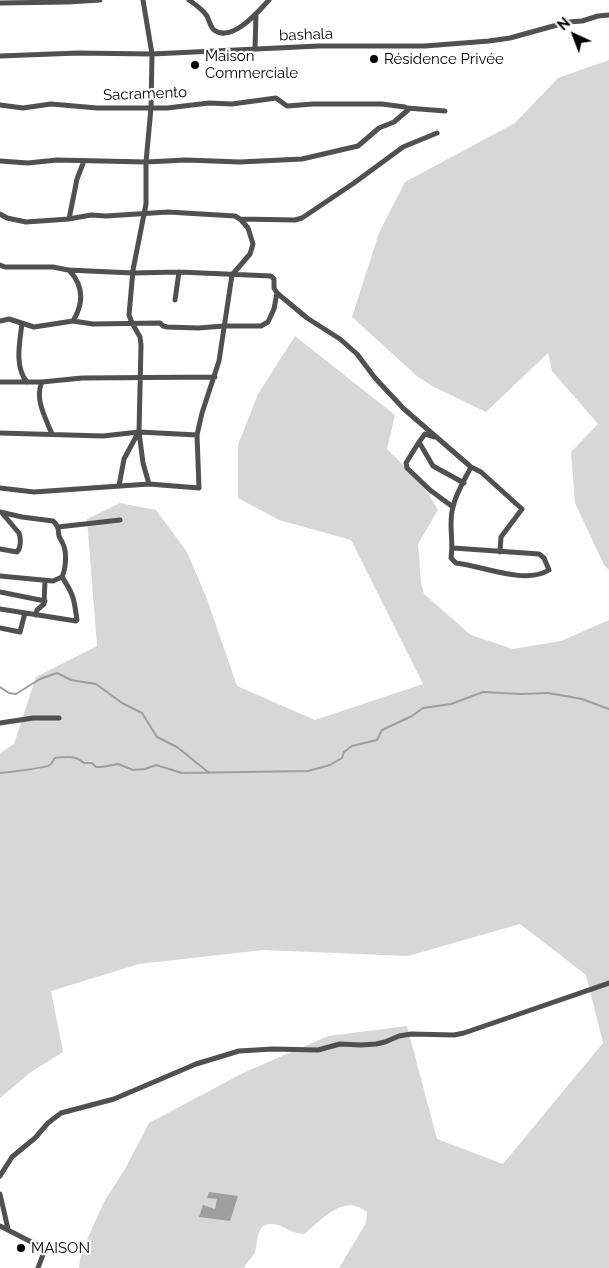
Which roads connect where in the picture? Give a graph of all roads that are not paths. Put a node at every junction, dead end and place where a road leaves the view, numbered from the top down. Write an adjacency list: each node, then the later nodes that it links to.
1 (100, 0): 6 (street)
2 (137, 0): 3 (street)
3 (144, 0): 10 (street)
4 (189, 0): 7 (street)
5 (268, 0): 7 (street)
6 (0, 3)
7 (256, 14): 9 (street)
8 (609, 14): 9 (street, bashala)
9 (255, 49): 10 (street, bashala)
10 (152, 54): 11 (street, bashala); 13 (street)
11 (0, 56)
12 (0, 105): 13 (street, Sacramento)
13 (151, 108): 14 (street, Sacramento); 19 (street)
14 (407, 108): 15 (street); 19 (street)
15 (445, 111)
16 (437, 132): 23 (street)
17 (0, 161): 18 (street)
18 (84, 161): 19 (street); 22 (street)
19 (146, 162): 20 (street)
20 (144, 213): 22 (street); 23 (street); 27 (street)
21 (0, 214): 22 (street)
22 (69, 219)
23 (240, 219): 28 (street)
24 (0, 265): 25 (street)
25 (68, 270): 27 (street); 32 (street)
26 (179, 272): 27 (street); 28 (street); 30 (street)
27 (133, 273): 34 (street)
28 (232, 275): 29 (street); 35 (street)
29 (277, 293): 35 (street); 45 (street)
30 (175, 300)
31 (0, 321): 33 (street)
32 (72, 321): 33 (street); 34 (street)
33 (22, 323): 39 (street)
34 (132, 323): 35 (street); 37 (street)
35 (224, 326): 36 (street)
36 (215, 377): 37 (street); 44 (street)
37 (140, 378): 40 (street); 42 (street)
38 (0, 382): 39 (street)
39 (27, 382): 40 (street)
40 (42, 382): 43 (street)
41 (0, 433): 43 (street)
42 (139, 433): 43 (street); 44 (street); 49 (street); 50 (street)
43 (52, 434)
44 (197, 435): 49 (street)
45 (437, 438): 46 (street); 47 (street)
46 (419, 442): 48 (street); 52 (street)
47 (471, 467): 48 (street); 58 (street)
48 (464, 483): 52 (street)
49 (149, 484): 50 (street)
50 (120, 486): 51 (street)
51 (0, 488)
52 (452, 507): 56 (street)
53 (1, 512): 55 (street); 57 (street)
54 (120, 520): 55 (street)
55 (58, 527): 60 (street)
56 (453, 548): 58 (street); 58 (street)
57 (0, 550)
58 (500, 552)
59 (0, 576): 61 (street)
60 (62, 577): 61 (street); 66 (street)
61 (45, 580): 63 (street)
62 (0, 592): 63 (street)
63 (44, 601): 66 (street)
64 (0, 609): 65 (street)
65 (25, 613): 66 (street); 67 (street)
66 (36, 614)
67 (0, 628)
68 (59, 718): 69 (street)
69 (0, 723)
70 (609, 983): 71 (street)
71 (0, 1176)
72 (0, 1194): 74 (street)
73 (0, 1226): 74 (street)
74 (8, 1230): 75 (street)
75 (38, 1268)

